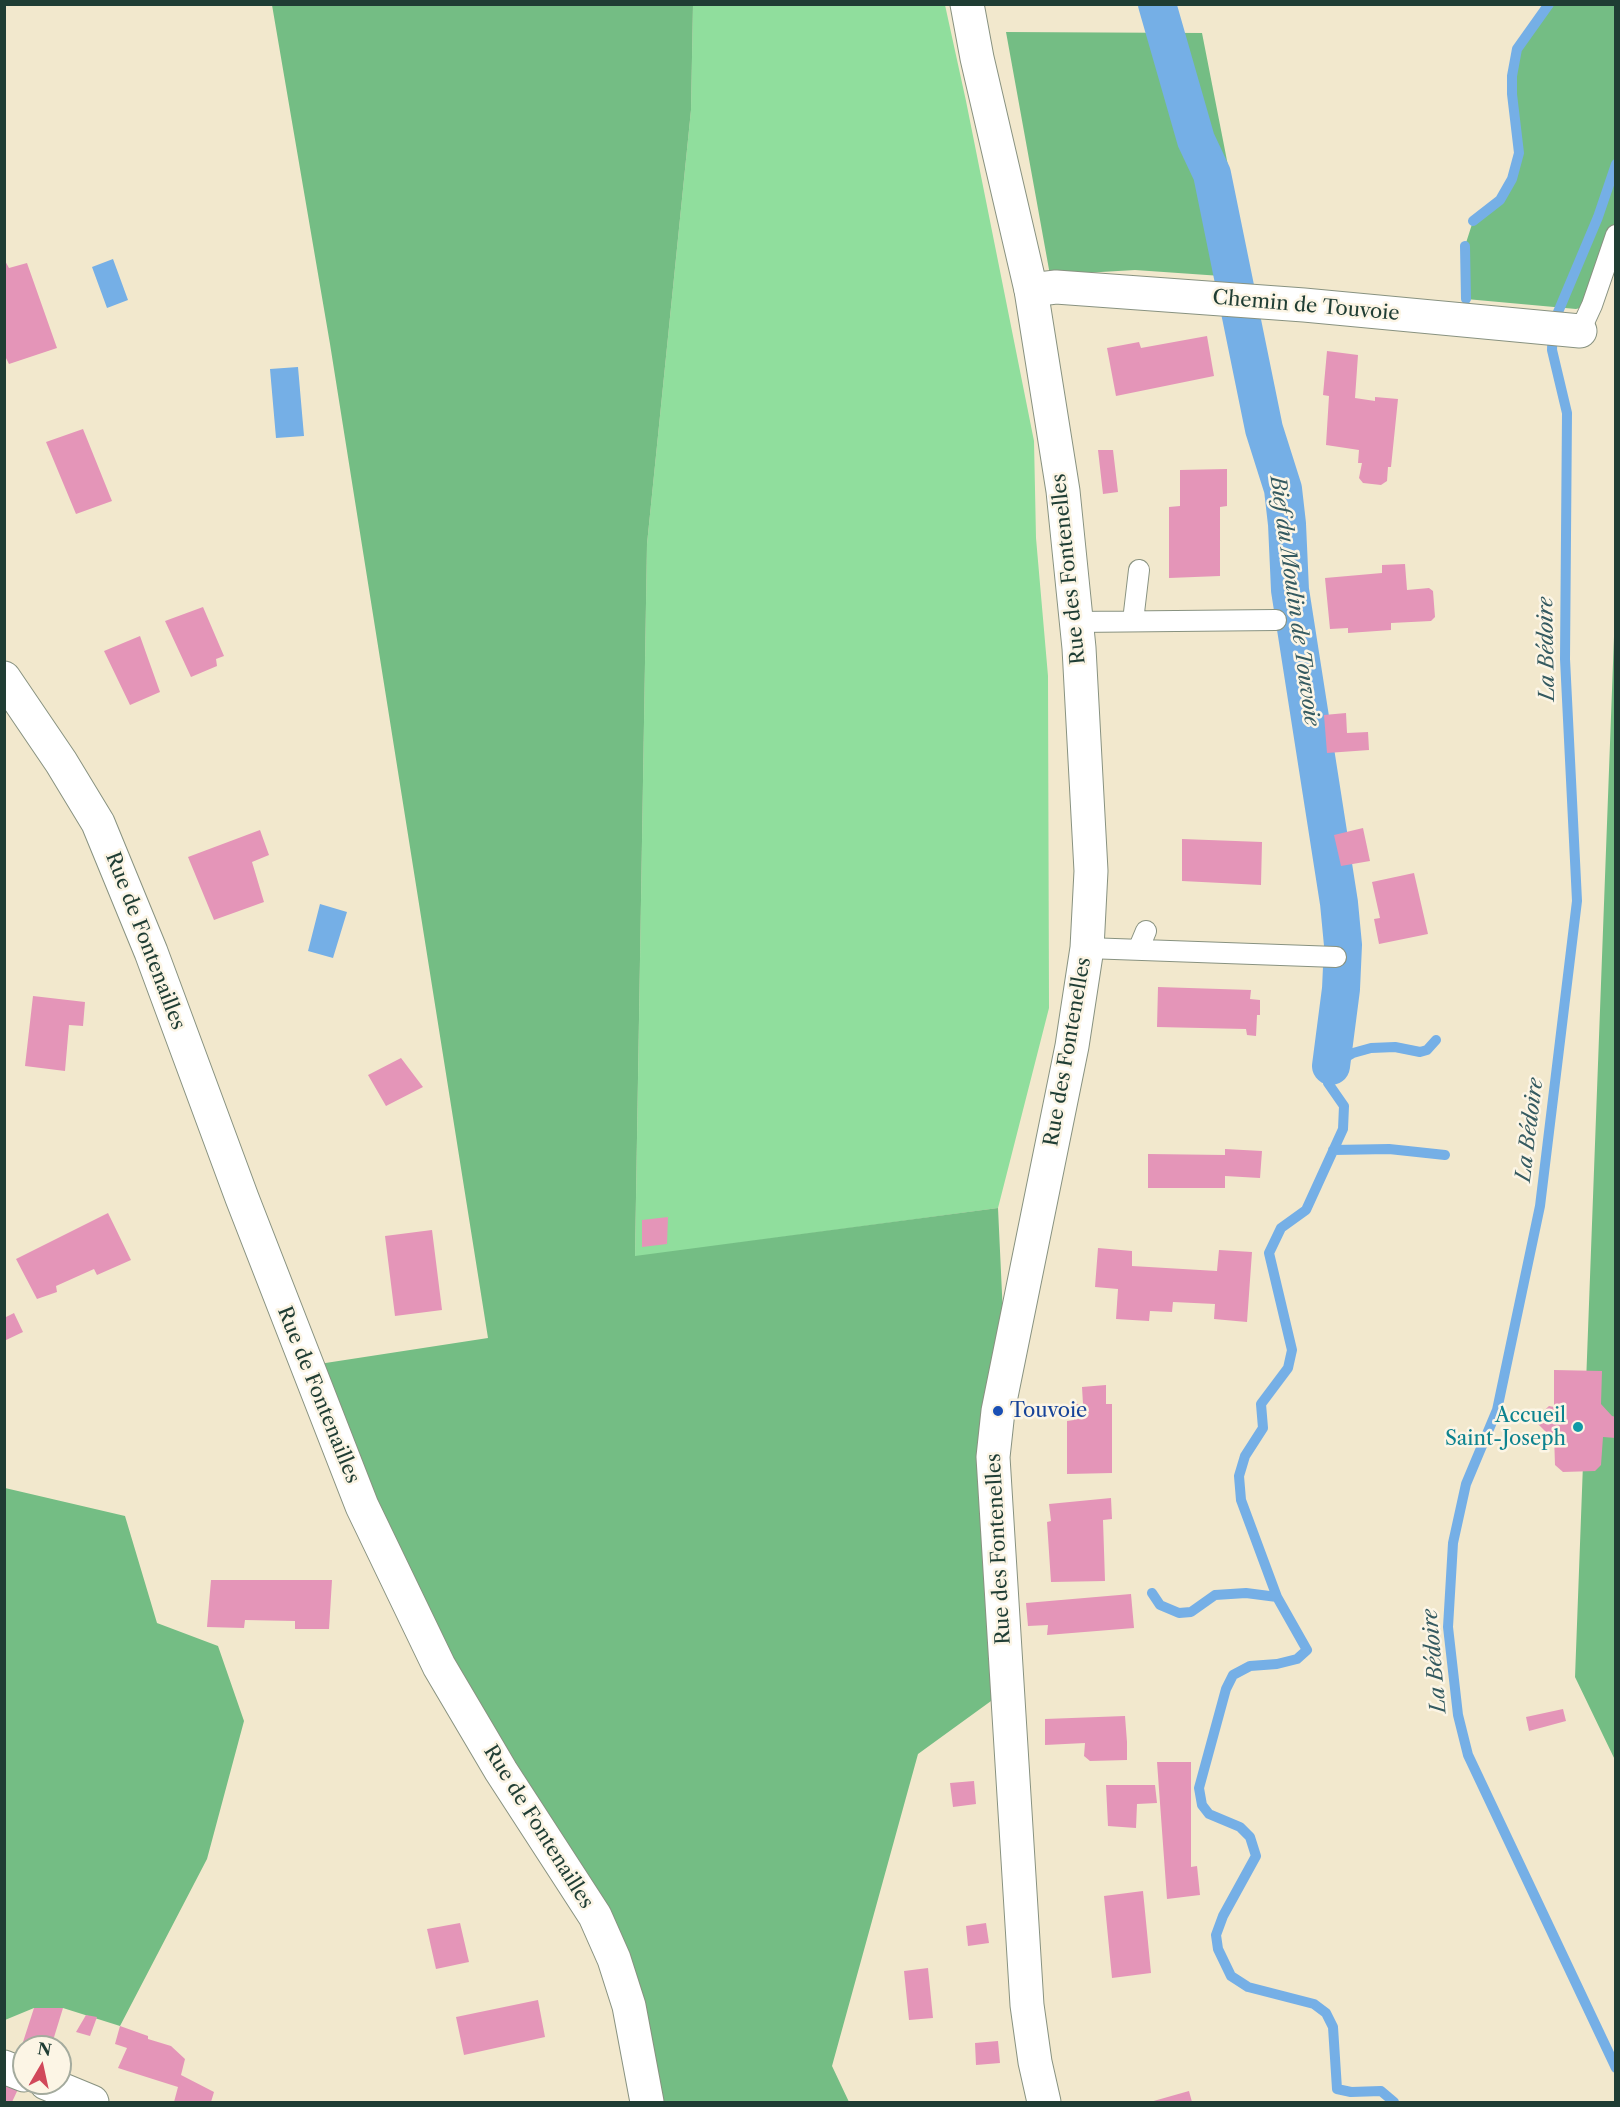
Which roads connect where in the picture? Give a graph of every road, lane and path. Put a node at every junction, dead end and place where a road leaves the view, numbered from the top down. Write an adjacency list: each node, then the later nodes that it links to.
1 (967, 4): 3 (street, Rue des Fontenelles)
2 (1616, 235): 4 (lane)
3 (1031, 290): 4 (street, Chemin de Touvoie); 8 (street, Rue des Fontenelles)
4 (1574, 331)
5 (1139, 570): 7 (lane)
6 (1276, 620): 7 (lane)
7 (1133, 621): 8 (lane)
8 (1076, 622): 11 (street, Rue des Fontenelles)
9 (4, 678): 16 (street, Rue de Fontenailles)
10 (1146, 931): 12 (lane)
11 (1087, 948): 12 (lane); 17 (street, Rue des Fontenelles)
12 (1138, 950): 13 (lane)
13 (1336, 957)
14 (72, 2094): 15 (street)
15 (92, 2103)
16 (647, 2103)
17 (1044, 2103)

